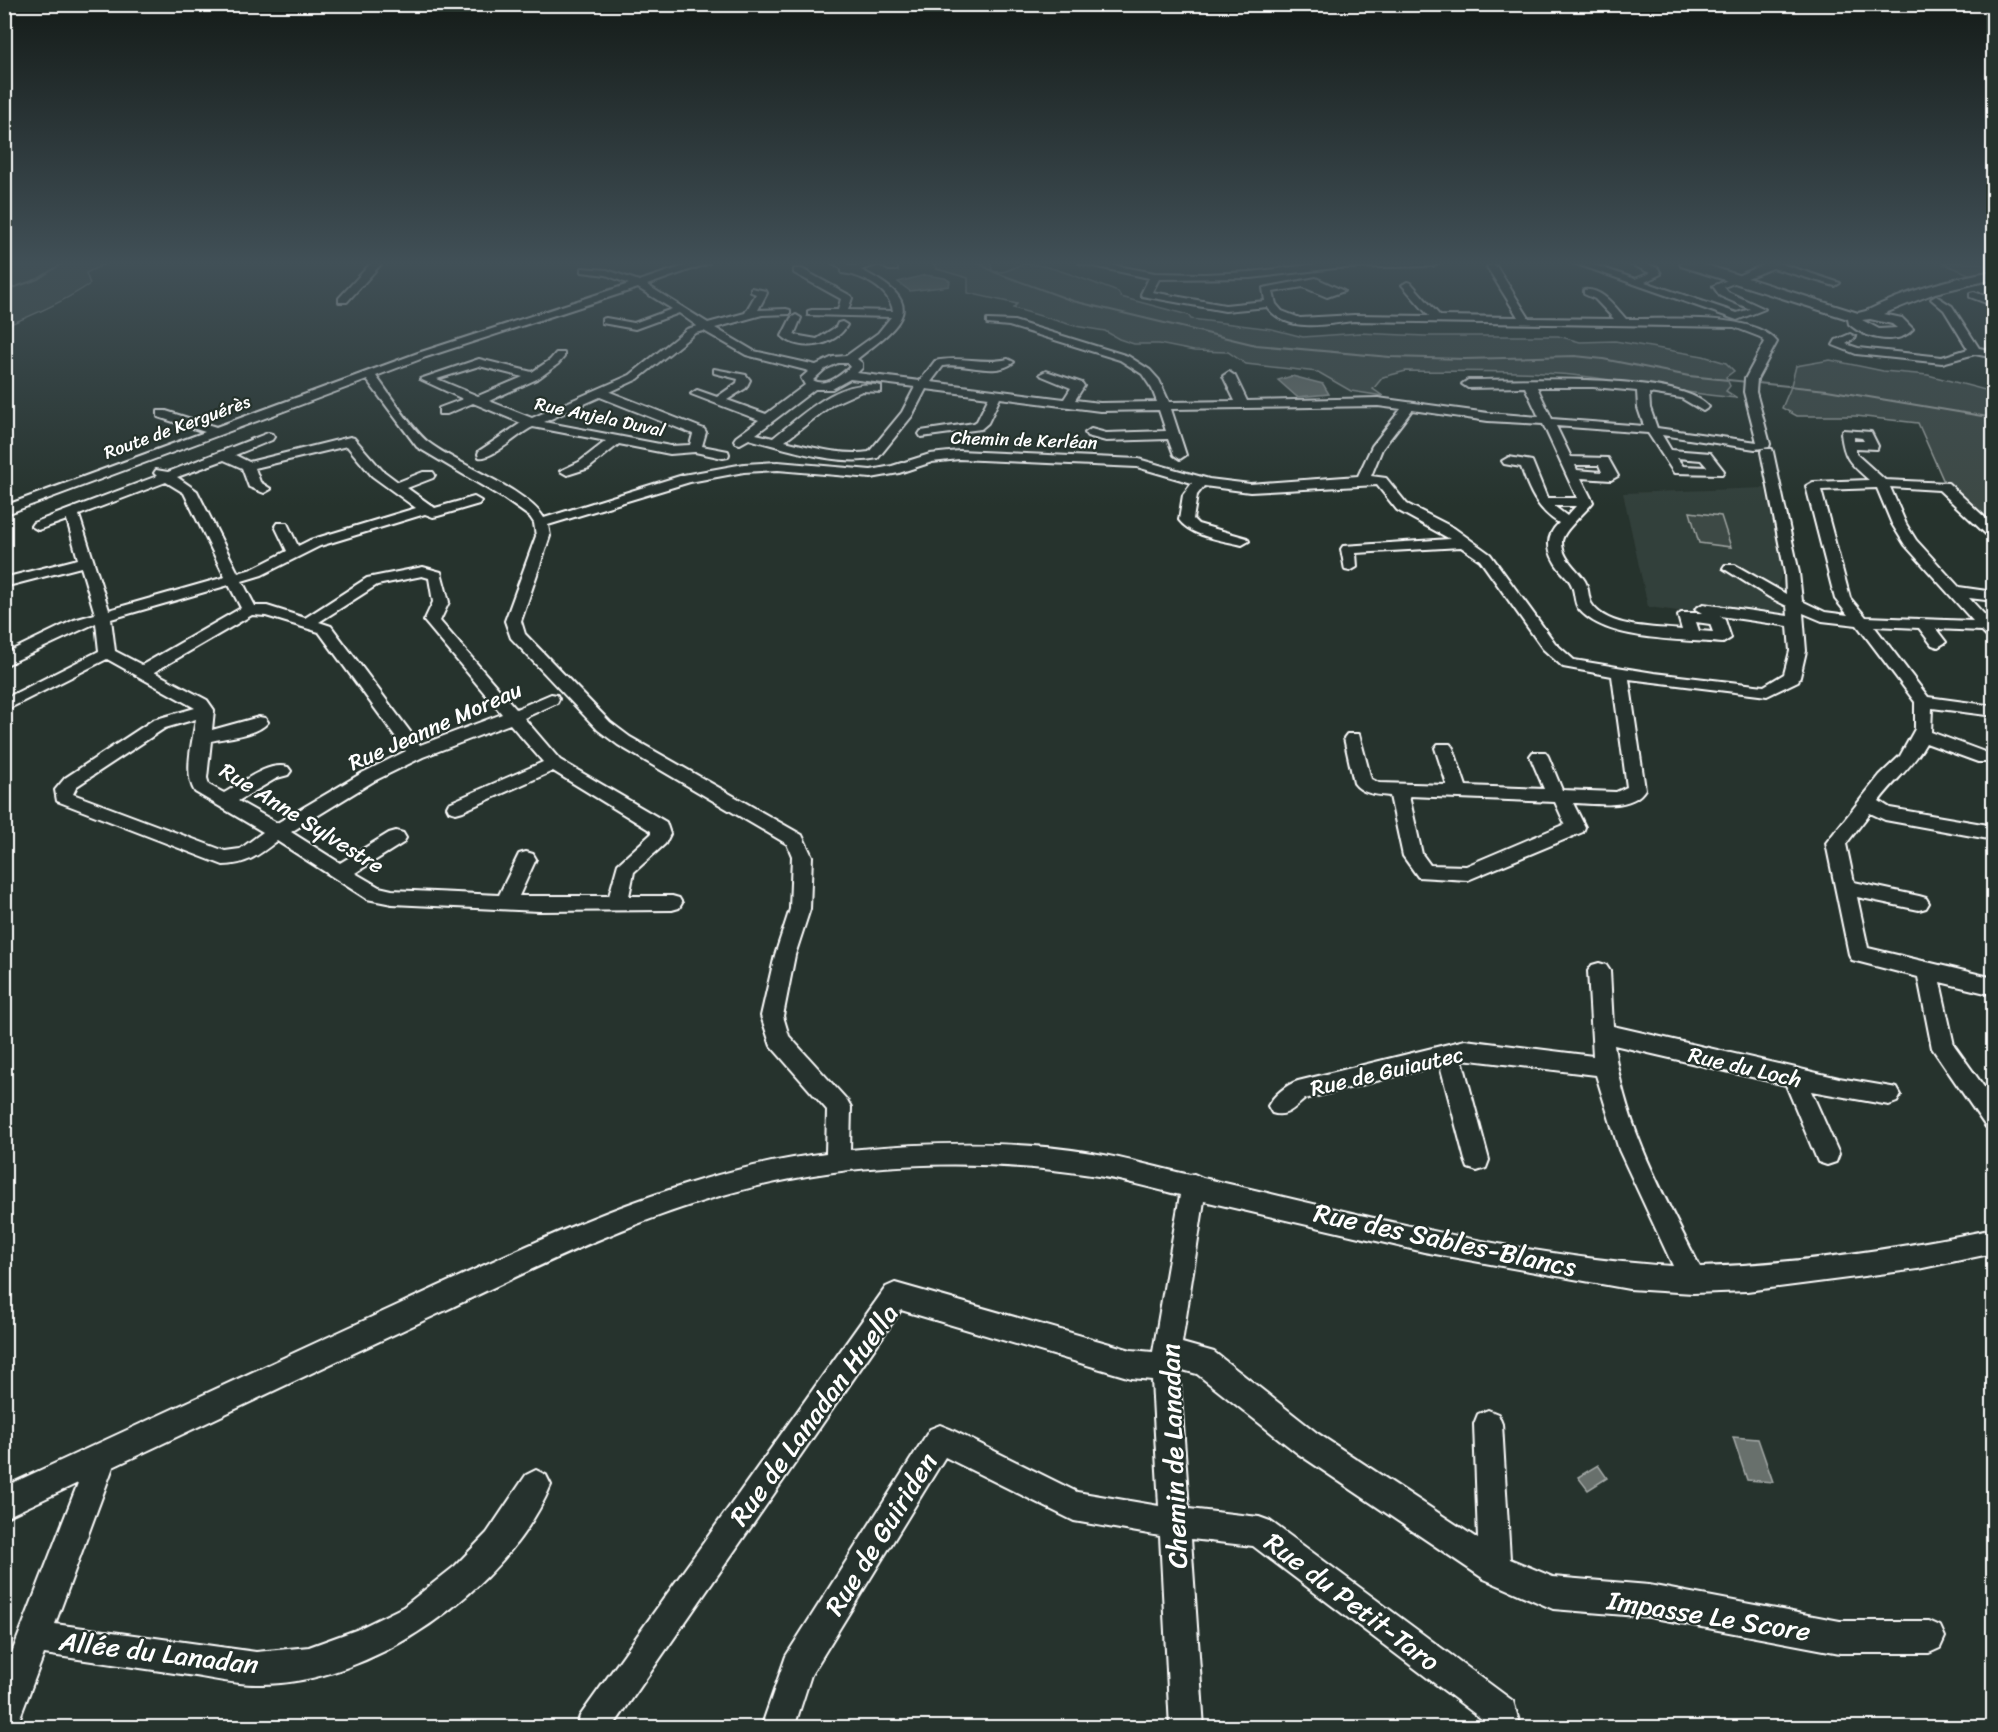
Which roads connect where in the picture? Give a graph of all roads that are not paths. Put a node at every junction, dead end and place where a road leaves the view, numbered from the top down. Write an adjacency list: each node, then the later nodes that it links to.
1 (456, 344): 19 (street, Route de Kerguérès)
2 (675, 344): 28 (street)
3 (733, 344): 16 (street)
4 (869, 344): 14 (street)
5 (1074, 344): 36 (street)
6 (1770, 344): 55 (street)
7 (1839, 344): 12 (street)
8 (1892, 344): 12 (street)
9 (1970, 344): 10 (street)
10 (1975, 351): 12 (street); 13 (street)
11 (560, 355): 21 (street)
12 (1898, 355)
13 (1994, 355)
14 (849, 360): 16 (street); 20 (street)
15 (1008, 362): 26 (street)
16 (817, 369): 25 (street)
17 (718, 371): 32 (street)
18 (1046, 374): 33 (street)
19 (369, 375): 45 (street, Route de Kerguérès); 84 (street)
20 (846, 375): 25 (street); 26 (street)
21 (533, 376): 31 (street); 31 (street, Rue Anjela Duval)
22 (1229, 376): 34 (street)
23 (1529, 382): 24 (street); 27 (street); 41 (street)
24 (1468, 384)
25 (813, 386): 40 (street)
26 (919, 390): 30 (street); 52 (street); 52 (street)
27 (1643, 390): 37 (street); 44 (street)
28 (601, 393): 42 (street); 43 (street)
29 (697, 394): 32 (street)
30 (996, 394): 33 (street); 47 (street)
31 (475, 400): 38 (street); 42 (street, Rue Anjela Duval)
32 (718, 401): 40 (street)
33 (1067, 404): 36 (street)
34 (1243, 404): 35 (street); 36 (street)
35 (1408, 405): 41 (street); 71 (street)
36 (1163, 407): 49 (street)
37 (1703, 407)
38 (443, 411)
39 (162, 414): 45 (street)
40 (768, 419): 48 (street)
41 (1548, 422): 44 (street); 64 (street)
42 (532, 423): 51 (street, Rue Anjela Duval); 59 (street)
43 (665, 429): 54 (street); 56 (street)
44 (1652, 430): 55 (street); 58 (street)
45 (215, 431): 62 (street, Route de Kerguérès)
46 (1091, 433): 49 (street)
47 (925, 434)
48 (746, 435): 52 (street); 57 (street)
49 (1173, 435): 61 (street)
50 (268, 437): 60 (street)
51 (616, 440): 54 (street, Rue Anjela Duval); 66 (street)
52 (775, 442)
53 (1848, 444): 73 (street)
54 (644, 445): 56 (street, Rue Anjela Duval)
55 (1762, 447): 98 (street)
56 (695, 448): 57 (street, Rue Anjela Duval)
57 (723, 453): 70 (street)
58 (1666, 453)
59 (484, 454)
60 (224, 455): 65 (street); 69 (street)
61 (1180, 455)
62 (143, 458): 69 (street); 80 (street, Route de Kerguérès)
63 (1509, 461): 77 (street)
64 (1566, 461): 67 (street); 67 (street)
65 (248, 465): 74 (street); 75 (street)
66 (567, 471)
67 (1574, 474): 78 (street)
68 (428, 475): 74 (street)
69 (169, 477): 81 (street); 94 (street)
70 (688, 478): 72 (street, Chemin de Kerléan); 84 (street, Chemin de Kerléan)
71 (1363, 480): 72 (street, Chemin de Kerléan); 89 (street)
72 (1200, 482): 88 (street)
73 (1882, 484): 82 (street); 96 (street); 103 (street)
74 (396, 488): 79 (street)
75 (264, 489)
76 (474, 501): 79 (street)
77 (1545, 502): 78 (street); 83 (street)
78 (1586, 502): 83 (street)
79 (427, 509): 90 (street)
80 (4, 511)
81 (72, 514): 85 (street); 91 (street)
82 (1986, 519): 87 (street)
83 (1568, 522): 107 (street)
84 (541, 523): 157 (street)
85 (38, 526)
86 (282, 526): 90 (street)
87 (1994, 534)
88 (1242, 541)
89 (1466, 543): 92 (street); 112 (street)
90 (295, 551): 94 (street)
91 (86, 561): 95 (street); 101 (street)
92 (1350, 567)
93 (1730, 568): 98 (street)
94 (232, 577): 100 (street); 101 (street)
95 (4, 583)
96 (1955, 591): 97 (street); 106 (street)
97 (1994, 597)
98 (1794, 604): 103 (street); 112 (street)
99 (1688, 607): 102 (street)
100 (249, 610): 104 (street); 111 (street)
101 (103, 616): 109 (street); 110 (street)
102 (1788, 621)
103 (1861, 621): 105 (street); 114 (street)
104 (307, 623): 118 (street); 124 (street)
105 (1923, 623): 106 (street); 108 (street)
106 (1989, 630)
107 (1692, 634)
108 (1938, 642)
109 (107, 653): 111 (street); 115 (street)
110 (4, 661)
111 (142, 672): 116 (street)
112 (1620, 672): 131 (street)
113 (551, 699): 118 (street, Rue Jeanne Moreau)
114 (1923, 702): 117 (street); 120 (street)
115 (4, 706)
116 (205, 710): 121 (street, Rue Anne Sylvestre); 135 (street, Rue Jeanne Moreau)
117 (1994, 711)
118 (514, 716): 124 (street, Rue Jeanne Moreau); 127 (street)
119 (259, 722): 121 (street)
120 (1921, 735): 126 (street); 133 (street)
121 (202, 737): 132 (street, Rue Anne Sylvestre)
122 (1353, 738): 129 (street)
123 (1444, 748): 130 (street)
124 (417, 753): 135 (street, Rue Jeanne Moreau)
125 (1539, 756): 131 (street)
126 (1984, 758)
127 (554, 764): 134 (street); 142 (street)
128 (282, 771): 132 (street)
129 (1398, 790): 130 (street); 131 (street)
130 (1458, 791): 131 (street)
131 (1559, 796)
132 (225, 801): 135 (street, Rue Anne Sylvestre)
133 (1868, 803): 136 (street); 140 (street)
134 (456, 807)
135 (277, 832): 139 (street, Rue Anne Sylvestre)
136 (1994, 833)
137 (396, 838): 139 (street)
138 (526, 859): 141 (street)
139 (340, 873): 141 (street, Rue Anne Sylvestre)
140 (1845, 887): 144 (street); 146 (street)
141 (506, 903): 142 (street, Rue Anne Sylvestre)
142 (618, 903): 143 (street, Rue Anne Sylvestre)
143 (672, 903)
144 (1919, 903)
145 (1599, 971): 148 (street)
146 (1927, 971): 147 (street); 154 (street)
147 (1994, 987)
148 (1603, 1033): 150 (street); 151 (street, Rue du Loch)
149 (1449, 1054): 150 (street, Rue de Guiautec); 153 (street, Rue de Guiautec); 156 (street)
150 (1606, 1067): 160 (street)
151 (1794, 1078): 152 (street, Rue du Loch); 155 (street)
152 (1889, 1095)
153 (1280, 1106)
154 (1993, 1119)
155 (1827, 1154)
156 (1477, 1160)
157 (838, 1162): 158 (street, Rue des Sables-Blancs); 163 (street, Rue des Sables-Blancs)
158 (1194, 1185): 160 (street, Rue des Sables-Blancs); 161 (street, Chemin de Lanadan)
159 (1994, 1240): 160 (street, Rue des Sables-Blancs)
160 (1693, 1280)
161 (1166, 1359): 166 (street, Chemin de Lanadan); 167 (street, Impasse Le Score); 171 (street, Rue de Lanadan Huella)
162 (1488, 1424): 167 (street)
163 (100, 1458): 165 (street, Rue des Sables-Blancs); 168 (street)
164 (536, 1485): 168 (street, Allée du Lanadan)
165 (4, 1503)
166 (1176, 1521): 172 (street, Rue de Guiriden); 173 (street, Chemin de Lanadan); 174 (street, Rue du Petit-Taro)
167 (1495, 1568): 169 (street, Impasse Le Score)
168 (35, 1637): 170 (street)
169 (1929, 1637)
170 (4, 1717)
171 (592, 1728)
172 (777, 1728)
173 (1187, 1728)
174 (1504, 1728)

